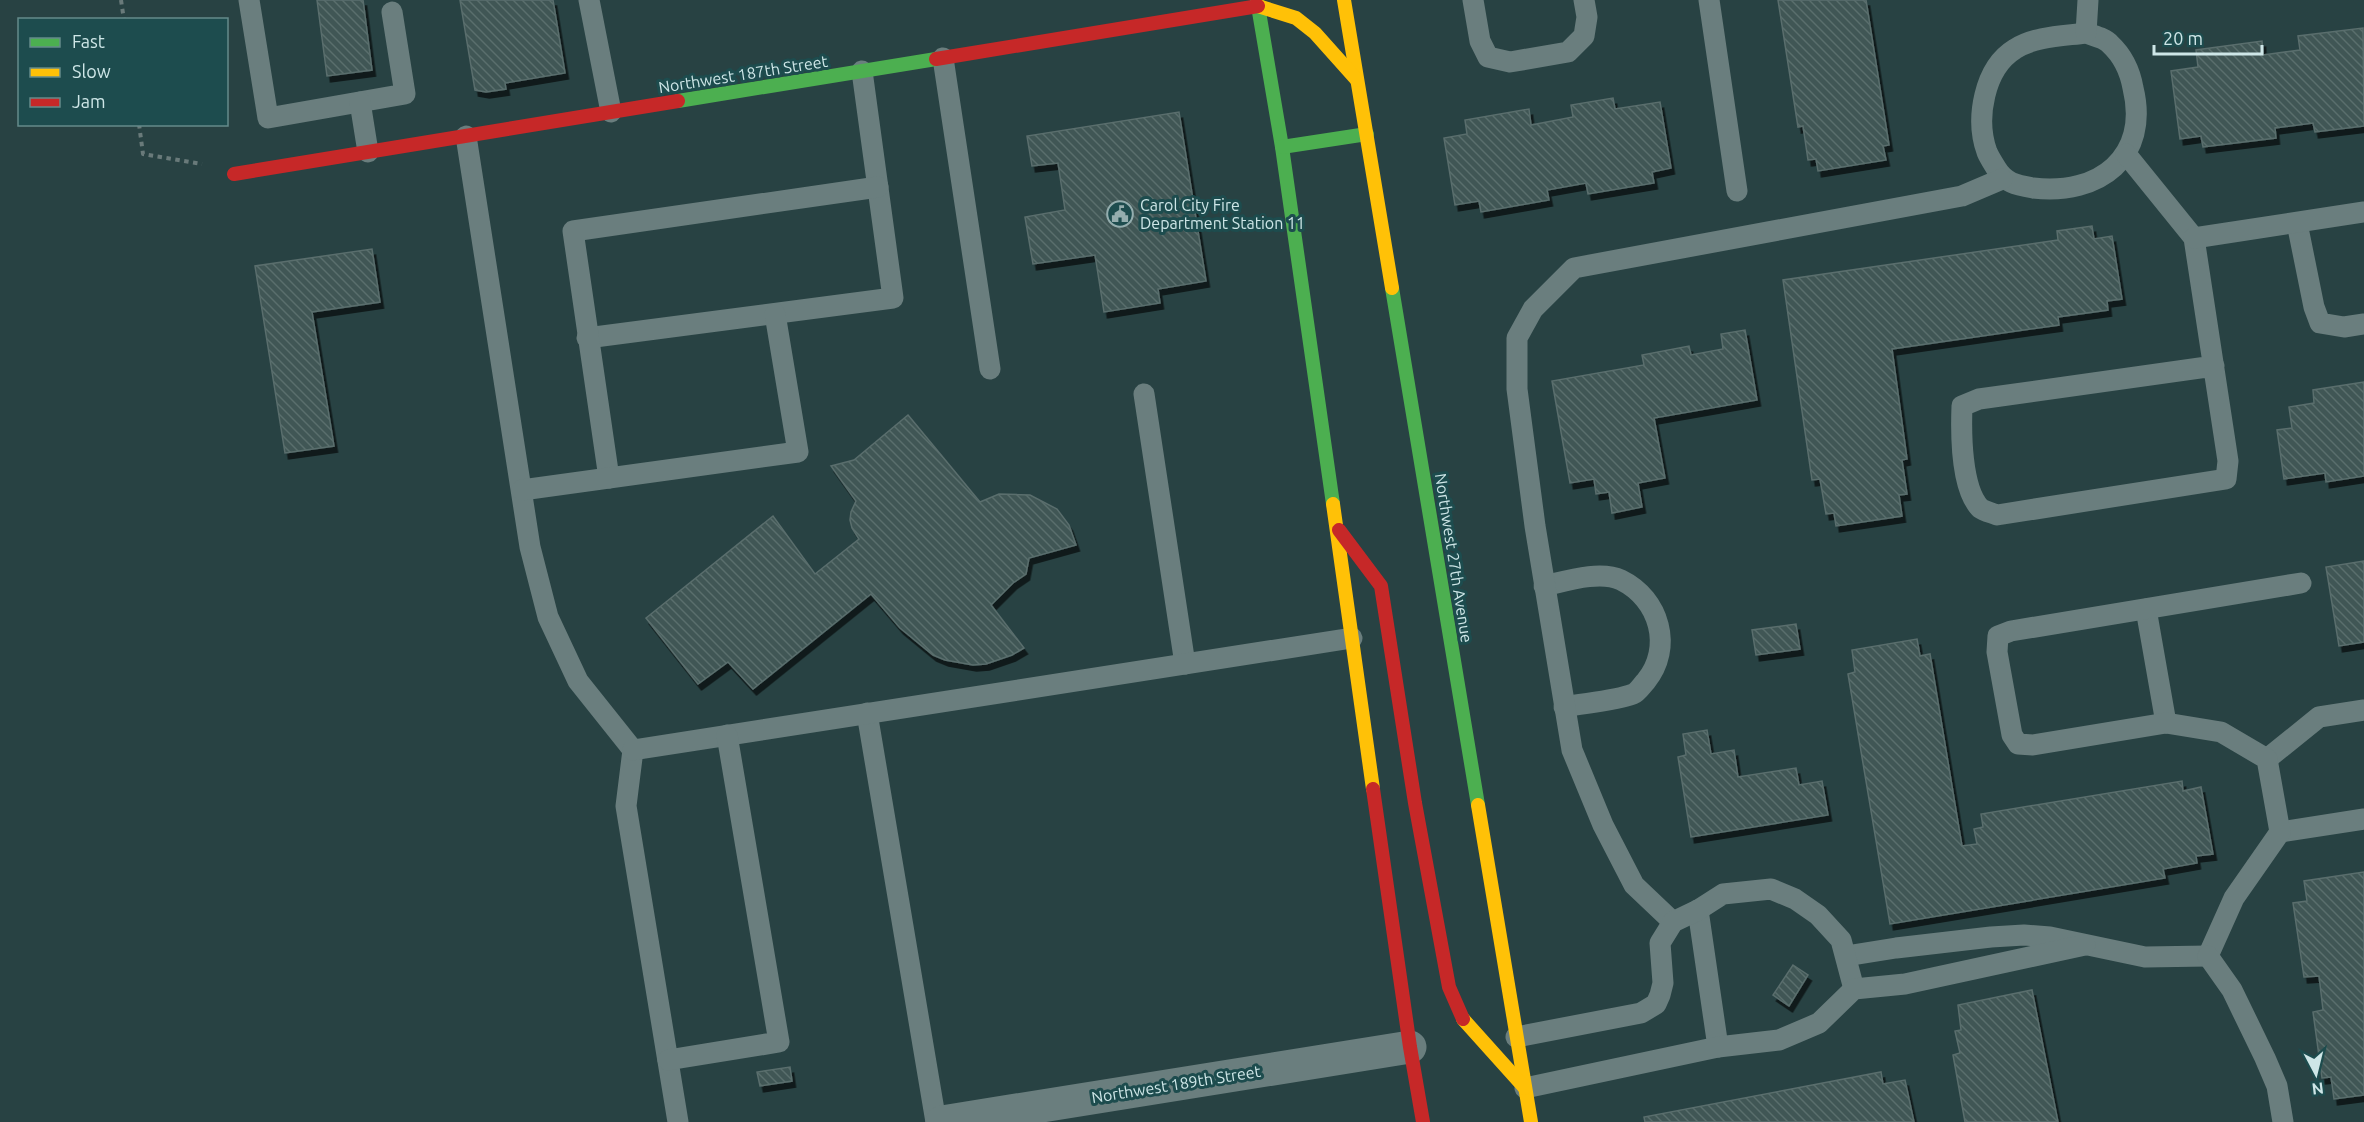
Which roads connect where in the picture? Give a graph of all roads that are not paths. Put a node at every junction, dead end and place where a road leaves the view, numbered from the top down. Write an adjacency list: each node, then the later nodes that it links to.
1 (249, 0): 14 (lane)
2 (589, 0): 15 (lane)
3 (1344, 0): 13 (main road, Northwest 27th Avenue)
4 (1473, 0): 5 (lane)
5 (1584, 0)
6 (1709, 0): 24 (lane)
7 (2088, 0): 10 (lane)
8 (1261, 2): 11 (main road, Northwest 187th Street); 13 (main road); 18 (main road)
9 (392, 12): 14 (lane)
10 (2086, 33): 20 (lane); 22 (lane)
11 (943, 58): 12 (main road, Northwest 187th Street); 32 (lane)
12 (862, 71): 15 (main road, Northwest 187th Street); 23 (lane)
13 (1358, 81): 16 (main road, Northwest 27th Avenue)
14 (360, 102): 19 (lane)
15 (610, 112): 17 (main road, Northwest 187th Street)
16 (1367, 134): 18 (main road); 57 (main road, Northwest 27th Avenue)
17 (466, 136): 19 (main road, Northwest 187th Street); 35 (lane)
18 (1282, 147): 36 (main road)
19 (368, 152): 21 (main road, Northwest 187th Street)
20 (2126, 154): 22 (lane); 27 (lane)
21 (234, 174)
22 (2002, 179): 38 (lane)
23 (878, 187): 28 (lane); 30 (lane)
24 (1737, 191)
25 (2364, 212): 26 (lane)
26 (2297, 223): 27 (lane); 29 (lane)
27 (2194, 238): 31 (lane)
28 (775, 314): 30 (lane); 34 (lane)
29 (2364, 324)
30 (587, 338): 34 (lane)
31 (2214, 366): 31 (lane)
32 (990, 369)
33 (1144, 394): 41 (lane)
34 (609, 478): 35 (lane)
35 (522, 490): 47 (lane)
36 (1336, 526): 40 (main road); 61 (main road)
37 (2301, 583): 39 (lane)
38 (1544, 586): 42 (lane); 42 (lane)
39 (2146, 609): 45 (lane); 45 (lane)
40 (1352, 638): 41 (lane); 58 (main road)
41 (1185, 664): 44 (lane)
42 (1564, 706): 52 (lane)
43 (2364, 710): 48 (lane)
44 (867, 713): 46 (lane); 63 (lane)
45 (2166, 723): 48 (lane)
46 (727, 735): 47 (lane); 60 (lane)
47 (633, 750): 60 (lane)
48 (2267, 759): 50 (lane)
49 (2364, 819): 50 (lane)
50 (2280, 832): 55 (lane)
51 (1698, 910): 52 (lane); 54 (lane); 59 (lane)
52 (1673, 922): 57 (lane)
53 (2085, 945): 54 (lane); 55 (lane); 56 (lane)
54 (1846, 956): 56 (lane)
55 (2208, 956): 67 (lane)
56 (1854, 989): 59 (lane)
57 (1516, 1037): 61 (main road, Northwest 27th Avenue)
58 (1410, 1047): 64 (street, Northwest 189th Street); 65 (main road)
59 (1718, 1047): 61 (lane)
60 (668, 1060): 62 (lane)
61 (1525, 1088): 66 (main road, Northwest 27th Avenue)
62 (678, 1122)
63 (936, 1122)
64 (942, 1122)
65 (1423, 1122)
66 (1531, 1122)
67 (2283, 1122)

